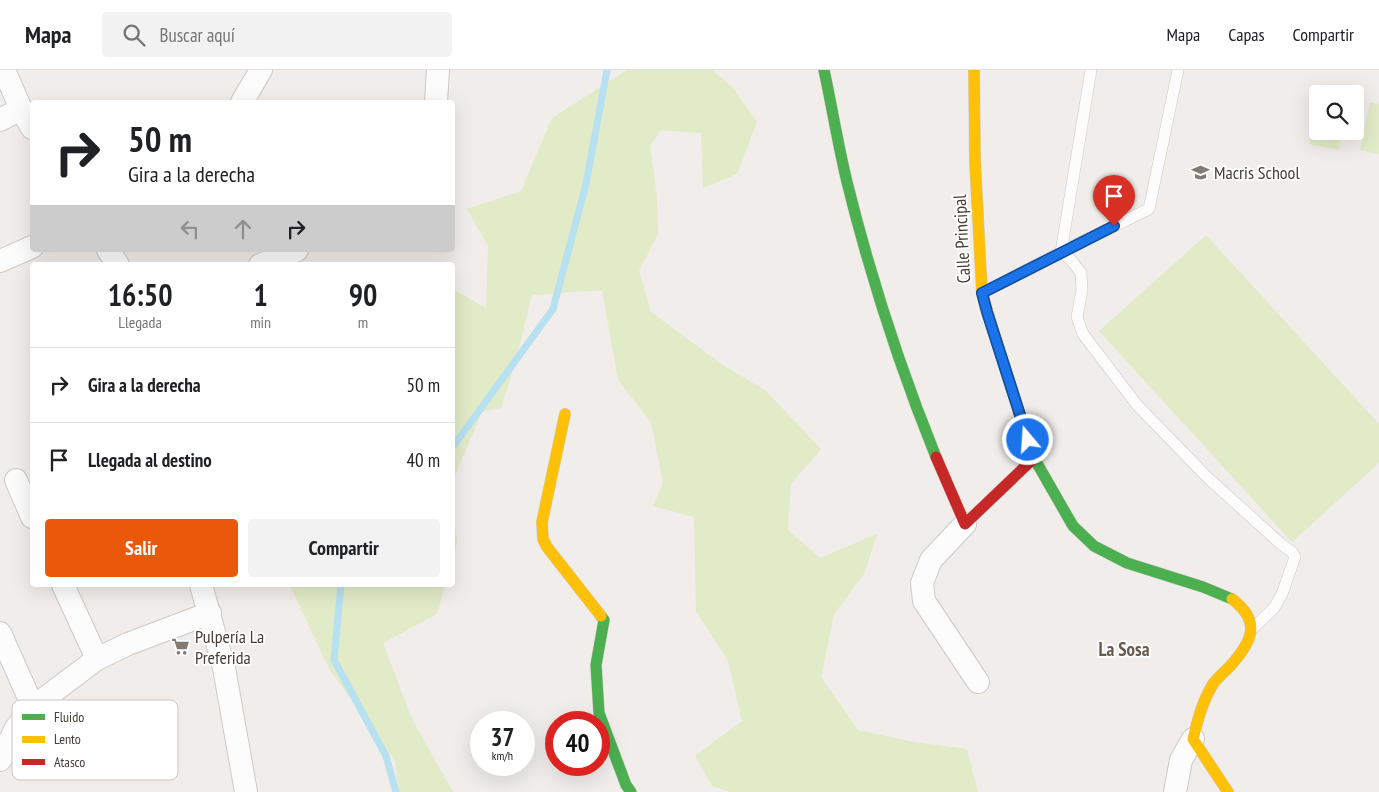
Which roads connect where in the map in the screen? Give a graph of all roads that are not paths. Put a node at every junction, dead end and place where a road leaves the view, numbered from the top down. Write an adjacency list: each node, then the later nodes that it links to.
1 (4, 70): 10 (street)
2 (261, 70): 8 (street)
3 (438, 70): 9 (street)
4 (824, 70): 23 (street)
5 (974, 70): 18 (street, Calle Principal)
6 (1090, 70): 15 (lane)
7 (1178, 70): 15 (lane)
8 (243, 100)
9 (436, 100)
10 (21, 109): 11 (street); 12 (street)
11 (0, 120)
12 (30, 125)
13 (30, 248): 16 (street)
14 (293, 252): 17 (street)
15 (1061, 252): 18 (lane); 27 (lane)
16 (0, 262)
17 (270, 262)
18 (982, 293): 20 (street, Calle Principal)
19 (565, 414): 37 (street)
20 (1034, 458): 23 (street); 27 (street, Calle Principal)
21 (16, 480): 22 (street)
22 (30, 512)
23 (965, 524): 30 (street)
24 (64, 587): 29 (street)
25 (202, 587): 26 (street)
26 (210, 613): 29 (street); 36 (street)
27 (1252, 630): 34 (street)
28 (0, 633): 31 (street)
29 (97, 659): 32 (street)
30 (978, 682)
31 (30, 700)
32 (42, 700)
33 (12, 736): 35 (street)
34 (1193, 739): 38 (street); 39 (street)
35 (0, 760)
36 (246, 792)
37 (631, 792)
38 (1175, 792)
39 (1228, 792)

